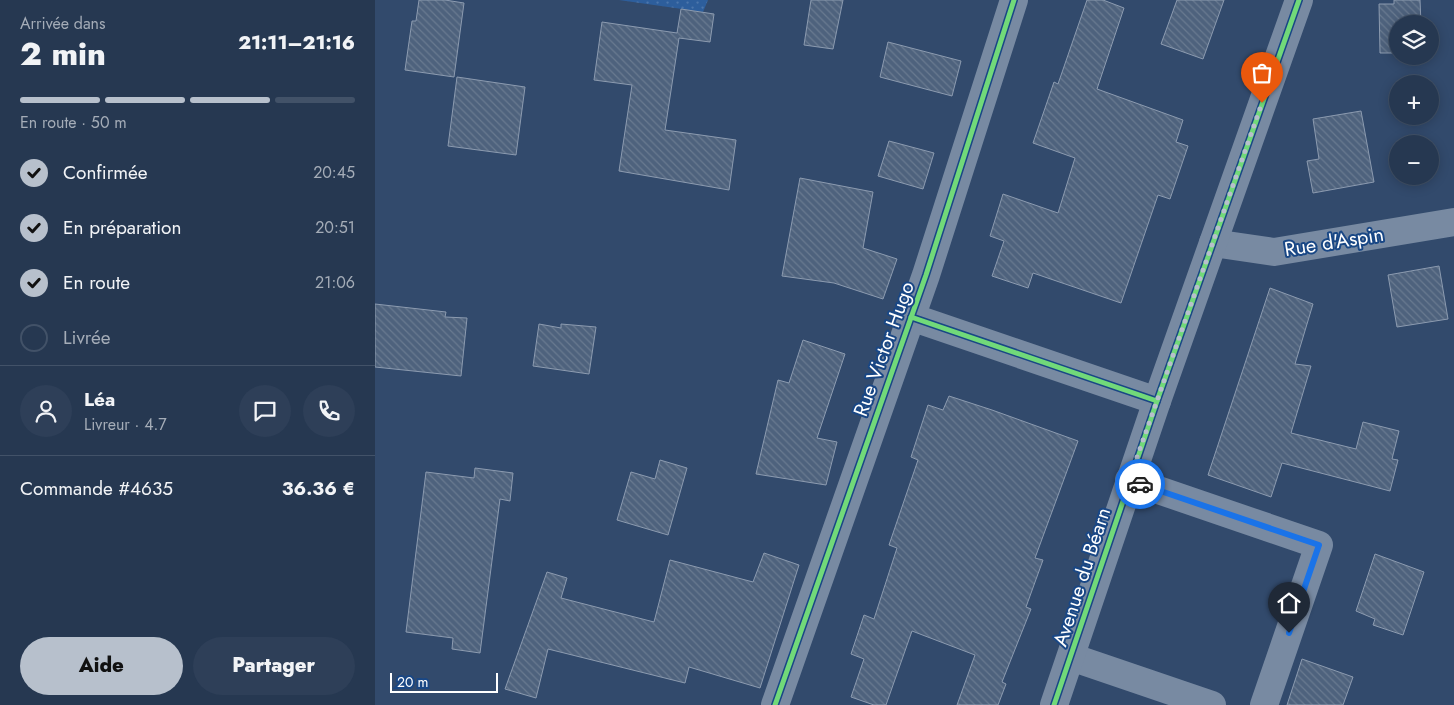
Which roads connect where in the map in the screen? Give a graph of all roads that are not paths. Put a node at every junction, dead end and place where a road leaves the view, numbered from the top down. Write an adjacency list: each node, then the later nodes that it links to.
1 (1014, 0): 5 (street, Rue Victor Hugo)
2 (1299, 0): 4 (street, Avenue du Béarn)
3 (1454, 222): 4 (street, Rue d'Aspin)
4 (1213, 242): 6 (street, Avenue du Béarn)
5 (911, 317): 6 (street); 9 (street, Rue Victor Hugo)
6 (1157, 401): 7 (street, Avenue du Béarn)
7 (1129, 480): 8 (street, Avenue du Béarn); 12 (street)
8 (1071, 657): 10 (street, Avenue du Béarn); 11 (street)
9 (775, 705)
10 (1055, 705)
11 (1212, 705)
12 (1264, 705)

